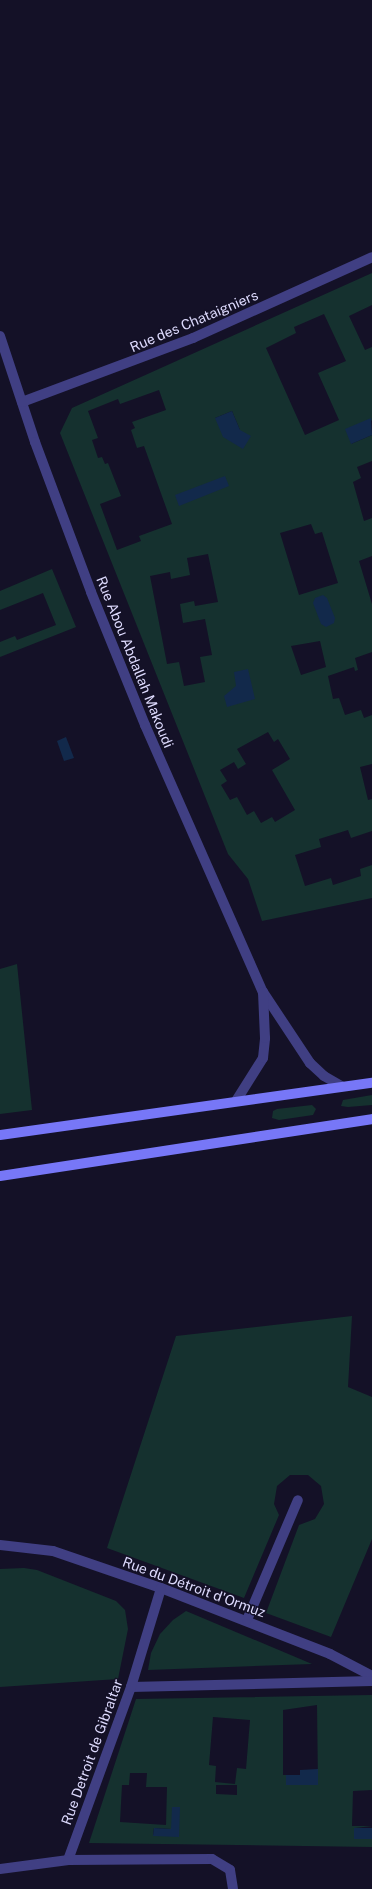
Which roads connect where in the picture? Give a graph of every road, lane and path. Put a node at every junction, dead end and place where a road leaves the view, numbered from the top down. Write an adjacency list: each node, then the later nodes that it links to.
1 (372, 257): 3 (street, Rue des Chataigniers)
2 (0, 336): 3 (street, Rue Abou Abdallah Makoudi)
3 (22, 402): 4 (street, Rue Abou Abdallah Makoudi)
4 (263, 992): 6 (street, Rue Abou Abdallah Makoudi); 7 (street, Rue Abou Abdallah Makoudi)
5 (372, 1082): 6 (main road)
6 (341, 1086): 7 (main road)
7 (236, 1101): 9 (main road)
8 (372, 1119): 10 (main road)
9 (0, 1135)
10 (0, 1176)
11 (298, 1500): 14 (street)
12 (0, 1545): 13 (street, Rue du Détroit d'Ormuz)
13 (161, 1588): 14 (street, Rue du Détroit d'Ormuz); 17 (street, Rue Detroit de Gibraltar)
14 (247, 1620): 15 (street, Rue du Détroit d'Ormuz)
15 (372, 1676)
16 (372, 1680): 17 (street)
17 (131, 1687): 18 (street, Rue Detroit de Gibraltar)
18 (68, 1860): 19 (street); 20 (street)
19 (0, 1869)
20 (234, 1889)

